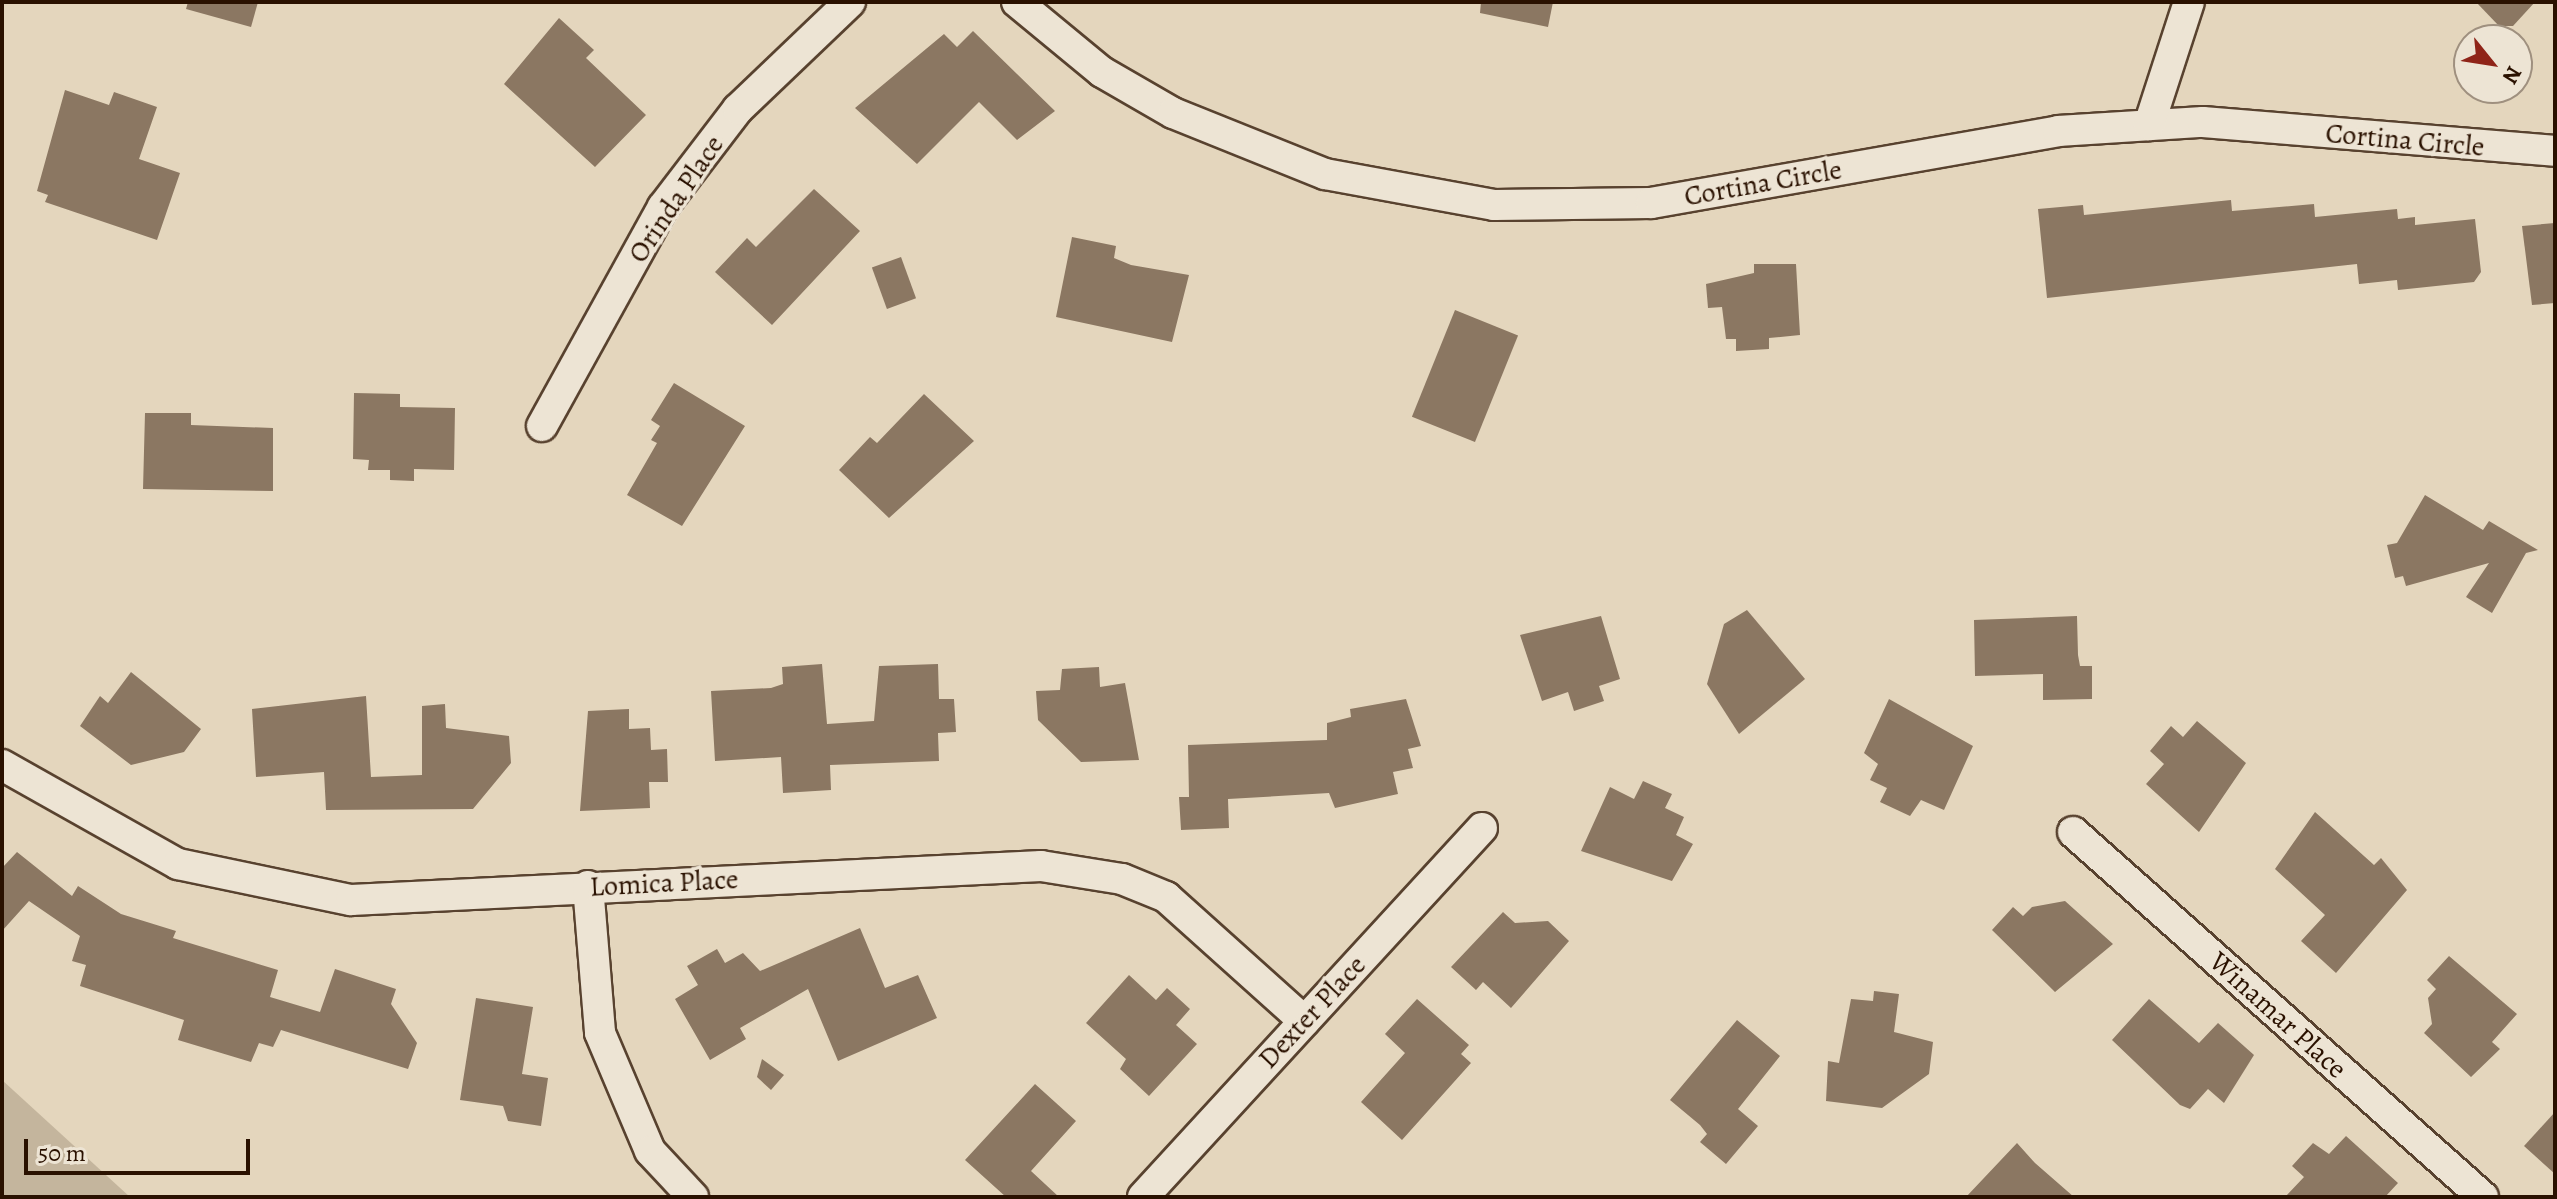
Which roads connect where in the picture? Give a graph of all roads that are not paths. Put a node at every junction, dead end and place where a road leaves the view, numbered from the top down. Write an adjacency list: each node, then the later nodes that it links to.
1 (850, 2): 6 (street, Orinda Place)
2 (1017, 2): 4 (street, Cortina Circle)
3 (2189, 2): 4 (street)
4 (2149, 125): 5 (street, Cortina Circle)
5 (2555, 151)
6 (542, 426)
7 (2, 765): 10 (street, Lomica Place)
8 (1482, 828): 11 (street, Dexter Place)
9 (2073, 832): 14 (street, Winamar Place)
10 (588, 886): 11 (street, Lomica Place); 12 (street)
11 (1304, 1021): 13 (street, Dexter Place)
12 (693, 1197)
13 (1143, 1197)
14 (2483, 1197)

